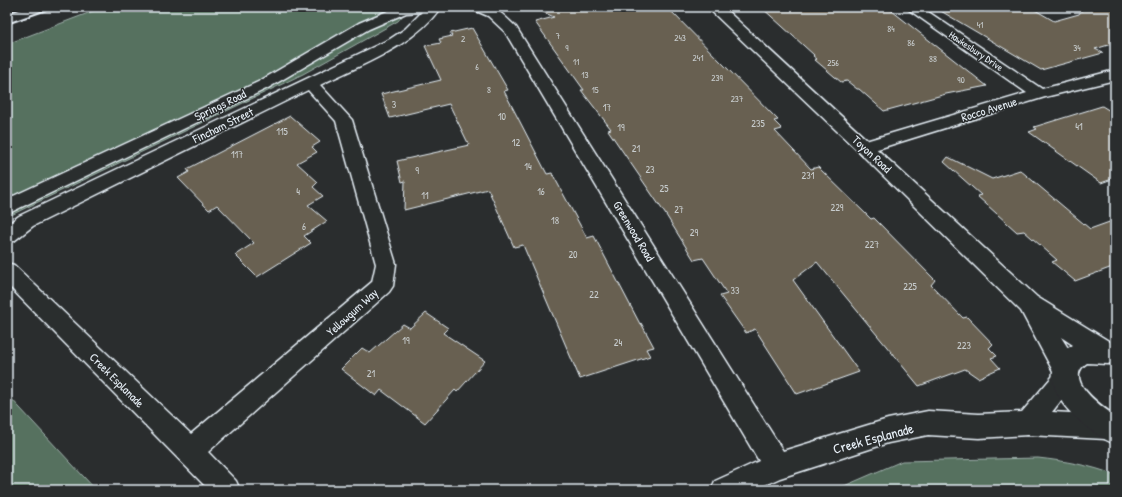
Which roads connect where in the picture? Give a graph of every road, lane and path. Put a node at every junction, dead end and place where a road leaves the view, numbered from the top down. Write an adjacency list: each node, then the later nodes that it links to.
1 (433, 7): 6 (street, Fincham Street); 9 (street, Springs Road)
2 (479, 7): 18 (street, Greenwood Road)
3 (714, 7): 8 (street, Toyon Road)
4 (912, 7): 7 (street, Hawkesbury Drive)
5 (1115, 75): 7 (street, Rocco Avenue)
6 (310, 83): 10 (street, Fincham Street); 17 (street, Yellowgum Way)
7 (1039, 94): 8 (street, Rocco Avenue)
8 (865, 147): 12 (street, Toyon Road)
9 (7, 207)
10 (7, 236)
11 (7, 271): 17 (street, Creek Esplanade)
12 (1029, 304): 13 (street, Toyon Road); 14 (street, Toyon Road)
13 (1109, 354): 14 (street)
14 (1066, 373): 15 (street); 16 (street, Toyon Road)
15 (1028, 422): 16 (street, Creek Esplanade); 18 (street, Creek Esplanade)
16 (1111, 429)
17 (190, 451): 19 (street, Creek Esplanade)
18 (777, 466): 20 (street, Creek Esplanade)
19 (227, 490)
20 (724, 490)

